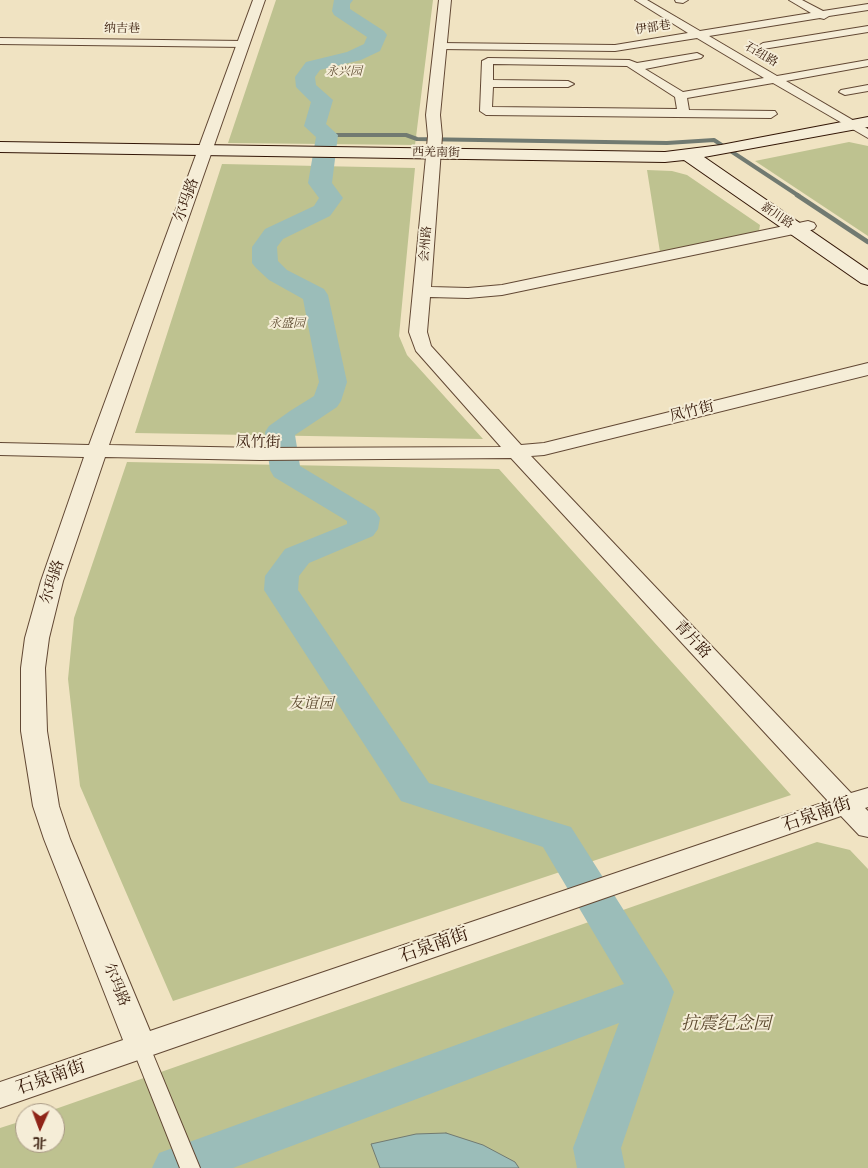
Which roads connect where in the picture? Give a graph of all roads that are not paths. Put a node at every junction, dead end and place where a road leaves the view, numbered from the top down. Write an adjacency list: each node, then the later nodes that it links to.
1 (259, 0): 12 (street, 尔玛路)
2 (445, 0): 13 (street, 会州路)
3 (640, 0): 9 (street, 石纽路)
4 (794, 0): 6 (street)
5 (868, 7): 6 (street, 伊部巷)
6 (822, 14): 8 (street); 9 (street, 伊部巷)
7 (868, 28): 8 (street)
8 (853, 31): 10 (street); 14 (street)
9 (699, 35): 13 (street, 伊部巷); 18 (street, 石纽路)
10 (868, 39)
11 (0, 41): 12 (street, 纳吉巷)
12 (243, 44): 30 (street, 尔玛路)
13 (440, 46): 28 (street, 会州路)
14 (762, 46)
15 (697, 56): 17 (street)
16 (868, 63): 18 (street)
17 (634, 66): 19 (street); 23 (street)
18 (776, 80): 23 (street); 26 (street, 石纽路)
19 (488, 83): 20 (street); 24 (street)
20 (568, 84)
21 (868, 88): 22 (street)
22 (845, 92)
23 (681, 96): 24 (street)
24 (683, 113): 25 (street)
25 (771, 114)
26 (864, 128): 31 (main road, 西羌南街)
27 (0, 147): 30 (main road, 西羌南街)
28 (434, 148): 30 (main road, 西羌南街); 31 (main road, 西羌南街); 35 (street, 会州路)
29 (0, 152): 30 (main road, 西羌南街)
30 (204, 153): 38 (street, 尔玛路)
31 (715, 154): 32 (main road, 新川路)
32 (802, 227): 33 (main road, 新川路); 34 (main road, 新川路); 35 (street)
33 (868, 267)
34 (868, 278)
35 (422, 292): 40 (street, 会州路)
36 (868, 369): 40 (street, 凤竹街)
37 (0, 439): 38 (street, 凤竹街)
38 (99, 446): 39 (street, 凤竹街); 40 (street, 凤竹街); 43 (street, 尔玛路)
39 (0, 449)
40 (516, 452): 41 (street, 青片路)
41 (857, 801): 42 (street, 青片路); 43 (street, 石泉南街)
42 (868, 828)
43 (141, 1046): 44 (street, 石泉南街); 45 (street, 尔玛路)
44 (0, 1095)
45 (187, 1160)

